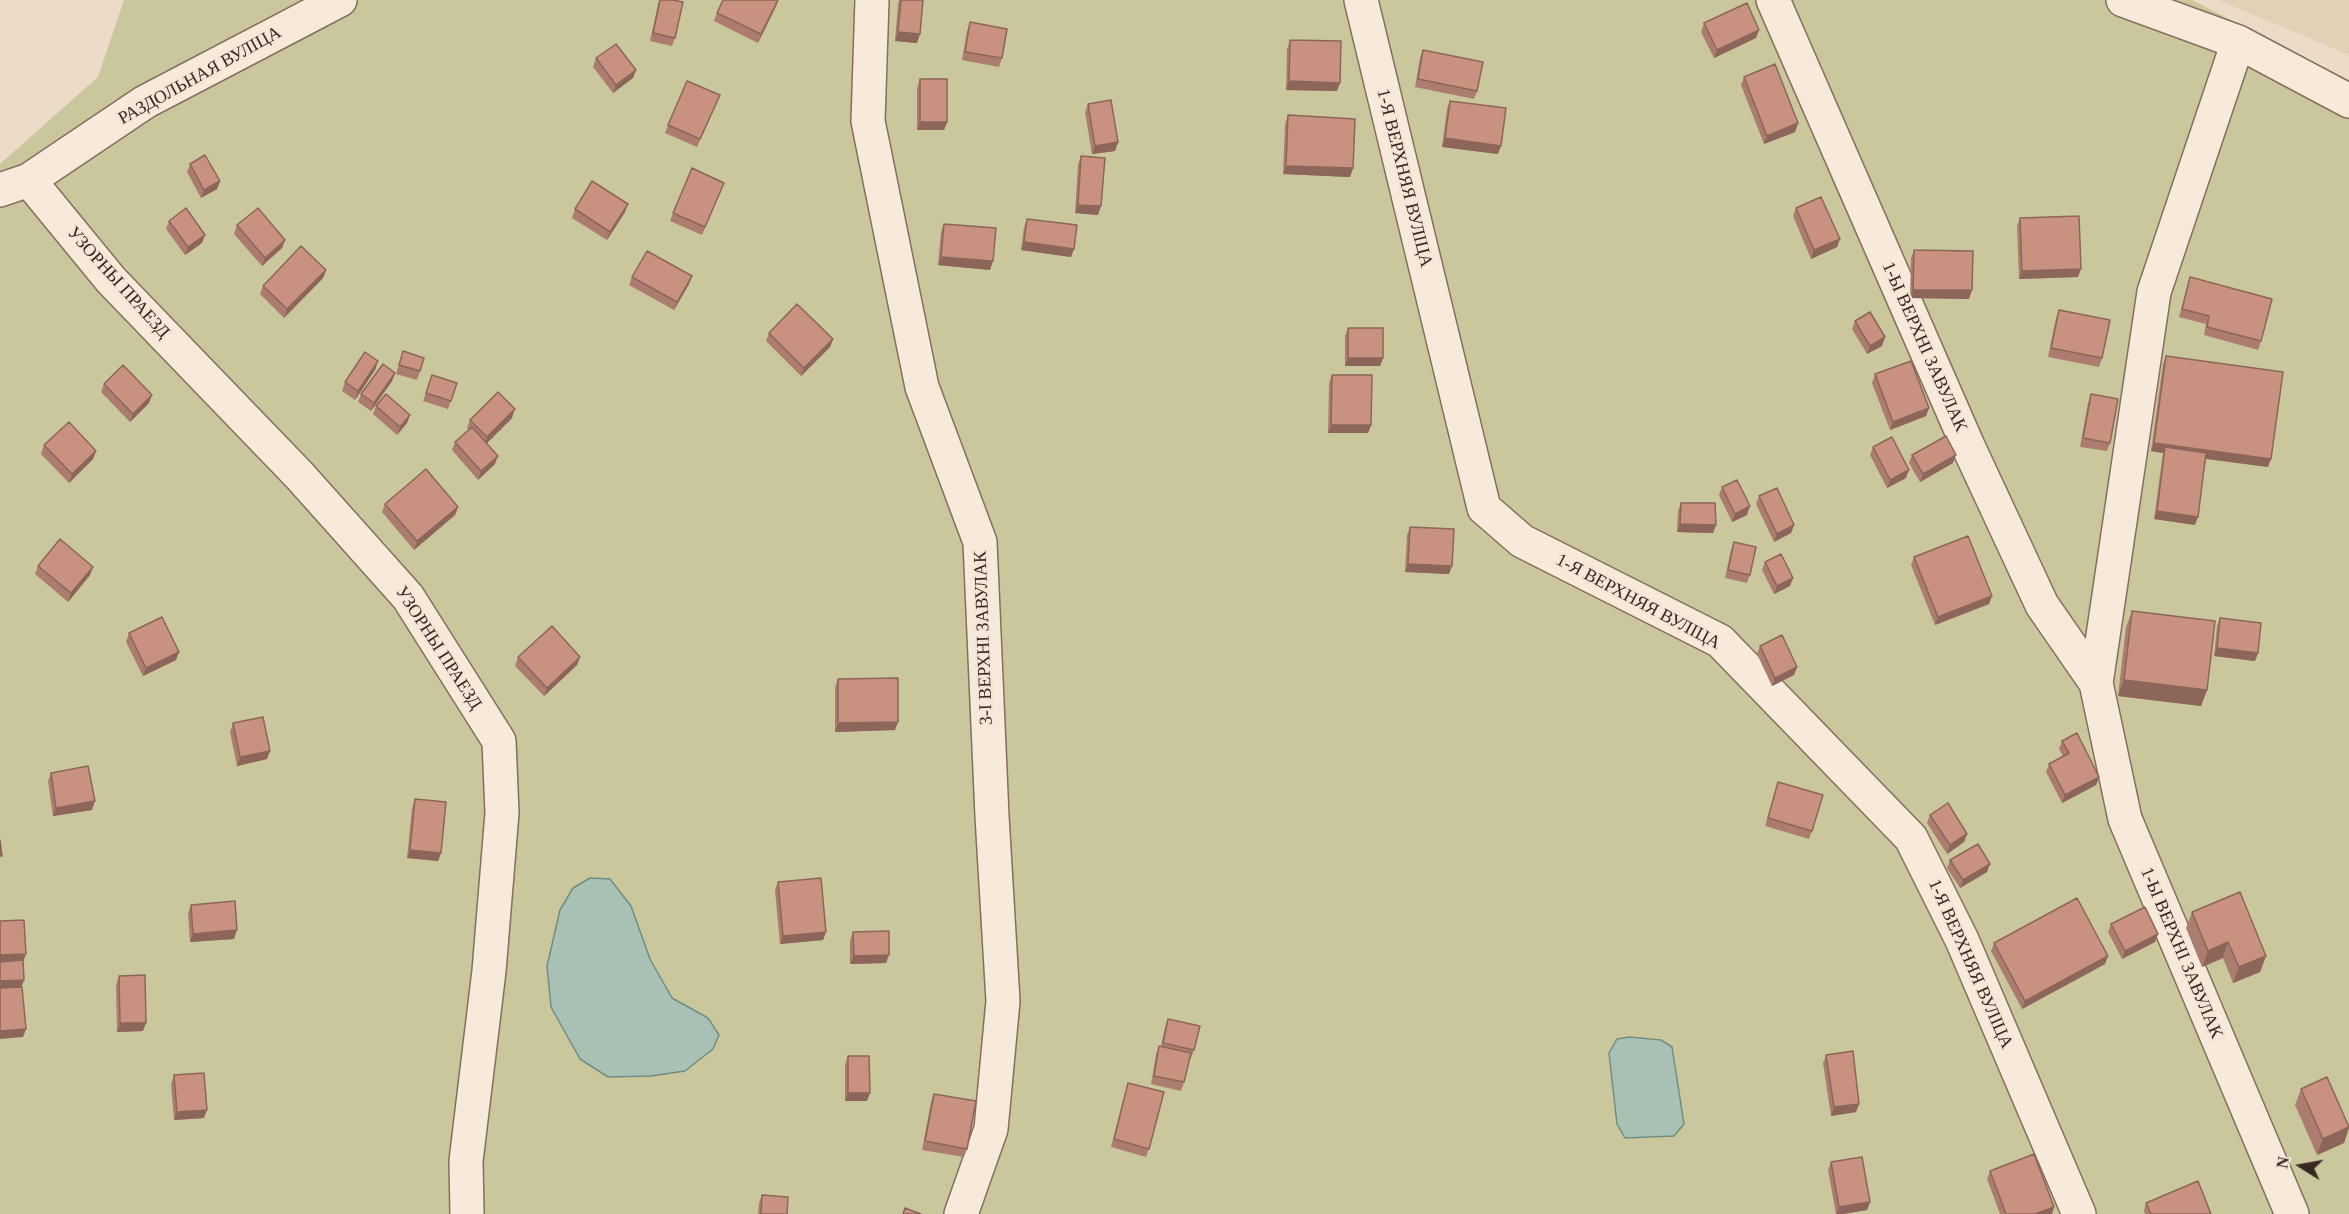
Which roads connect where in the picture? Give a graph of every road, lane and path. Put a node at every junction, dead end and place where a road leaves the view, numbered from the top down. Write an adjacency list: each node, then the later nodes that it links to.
1 (340, 0): 8 (street, РАЗДОЛЬНАЯ ВУЛІЦА)
2 (872, 0): 11 (street, 3-І ВЕРХНІ ЗАВУЛАК)
3 (1361, 0): 12 (street, 1-Я ВЕРХНЯЯ ВУЛІЦА)
4 (1773, 0): 9 (street, 1-Ы ВЕРХНІ ЗАВУЛАК)
5 (2123, 0): 6 (street)
6 (2238, 42): 7 (street); 9 (street, 1-Ы ВЕРХНІ ЗАВУЛАК)
7 (2349, 101)
8 (15, 185): 10 (street, УЗОРНЫ ПРАЕЗД)
9 (2096, 683): 13 (street, 1-Ы ВЕРХНІ ЗАВУЛАК)
10 (467, 1214)
11 (961, 1214)
12 (2079, 1214)
13 (2292, 1214)

